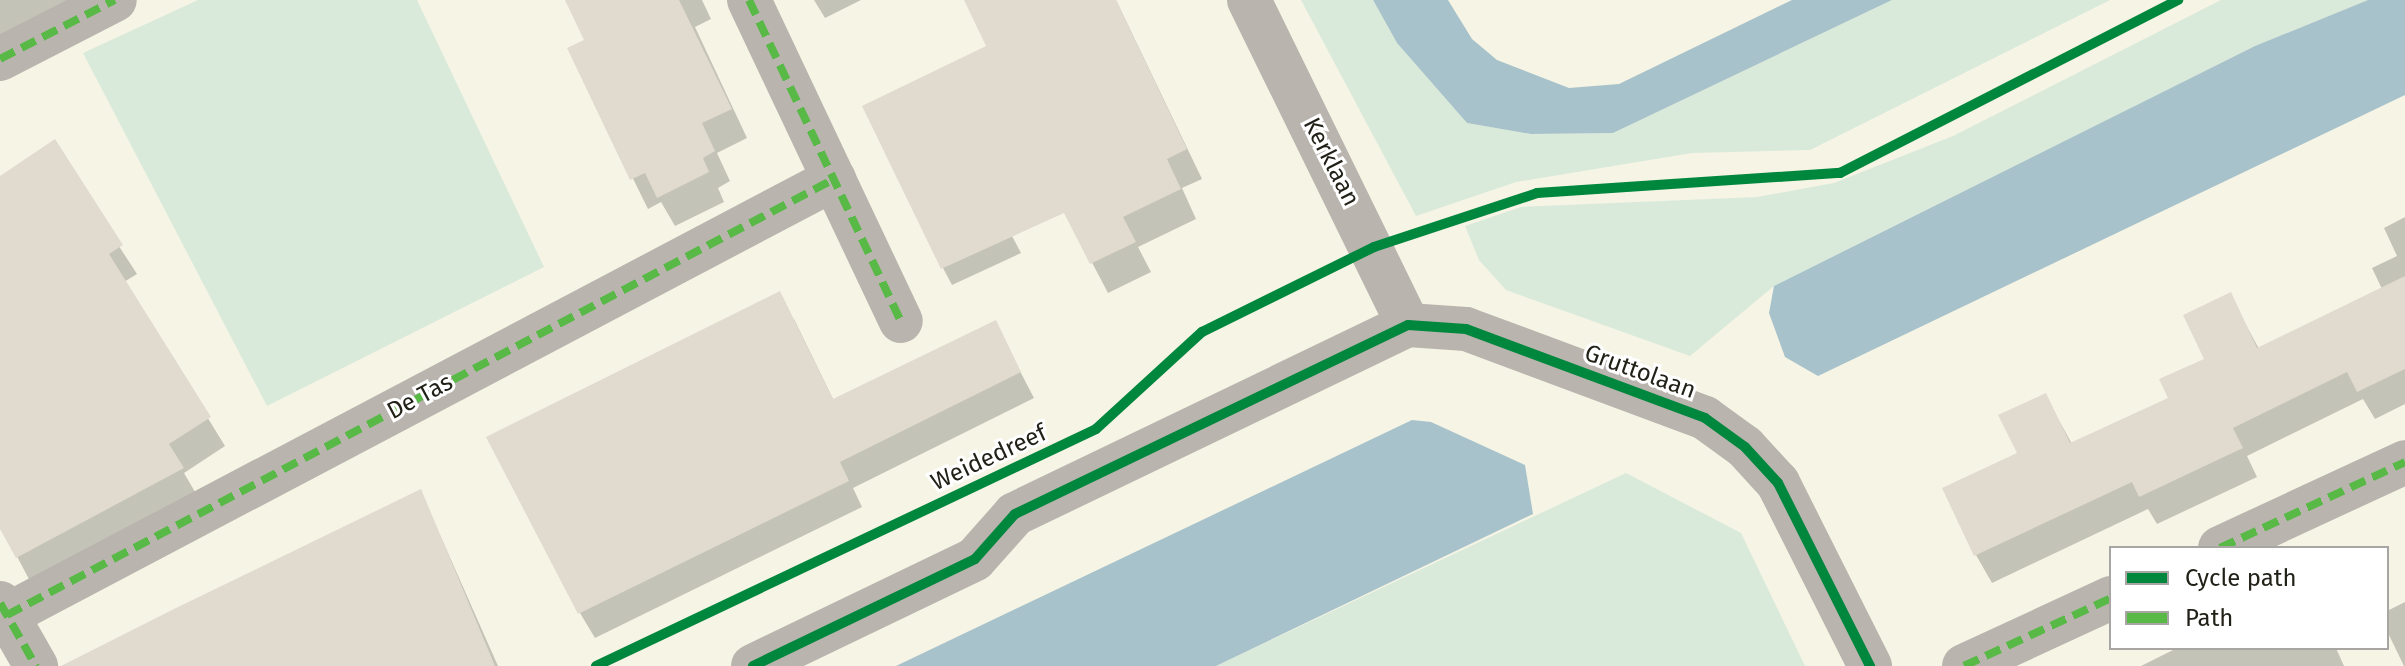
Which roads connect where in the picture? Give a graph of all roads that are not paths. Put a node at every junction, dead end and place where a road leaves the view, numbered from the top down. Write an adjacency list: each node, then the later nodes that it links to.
1 (115, 0): 4 (street)
2 (749, 0): 5 (street)
3 (1249, 0): 7 (street, Kerklaan)
4 (0, 59)
5 (834, 179): 6 (street); 11 (street, De Tas)
6 (901, 321)
7 (1408, 325): 13 (street); 14 (street, Gruttolaan)
8 (2405, 462): 9 (street)
9 (2224, 546)
10 (2109, 599): 15 (street)
11 (4, 609): 12 (street, De Tas)
12 (36, 666)
13 (753, 666)
14 (1870, 666)
15 (1964, 666)

